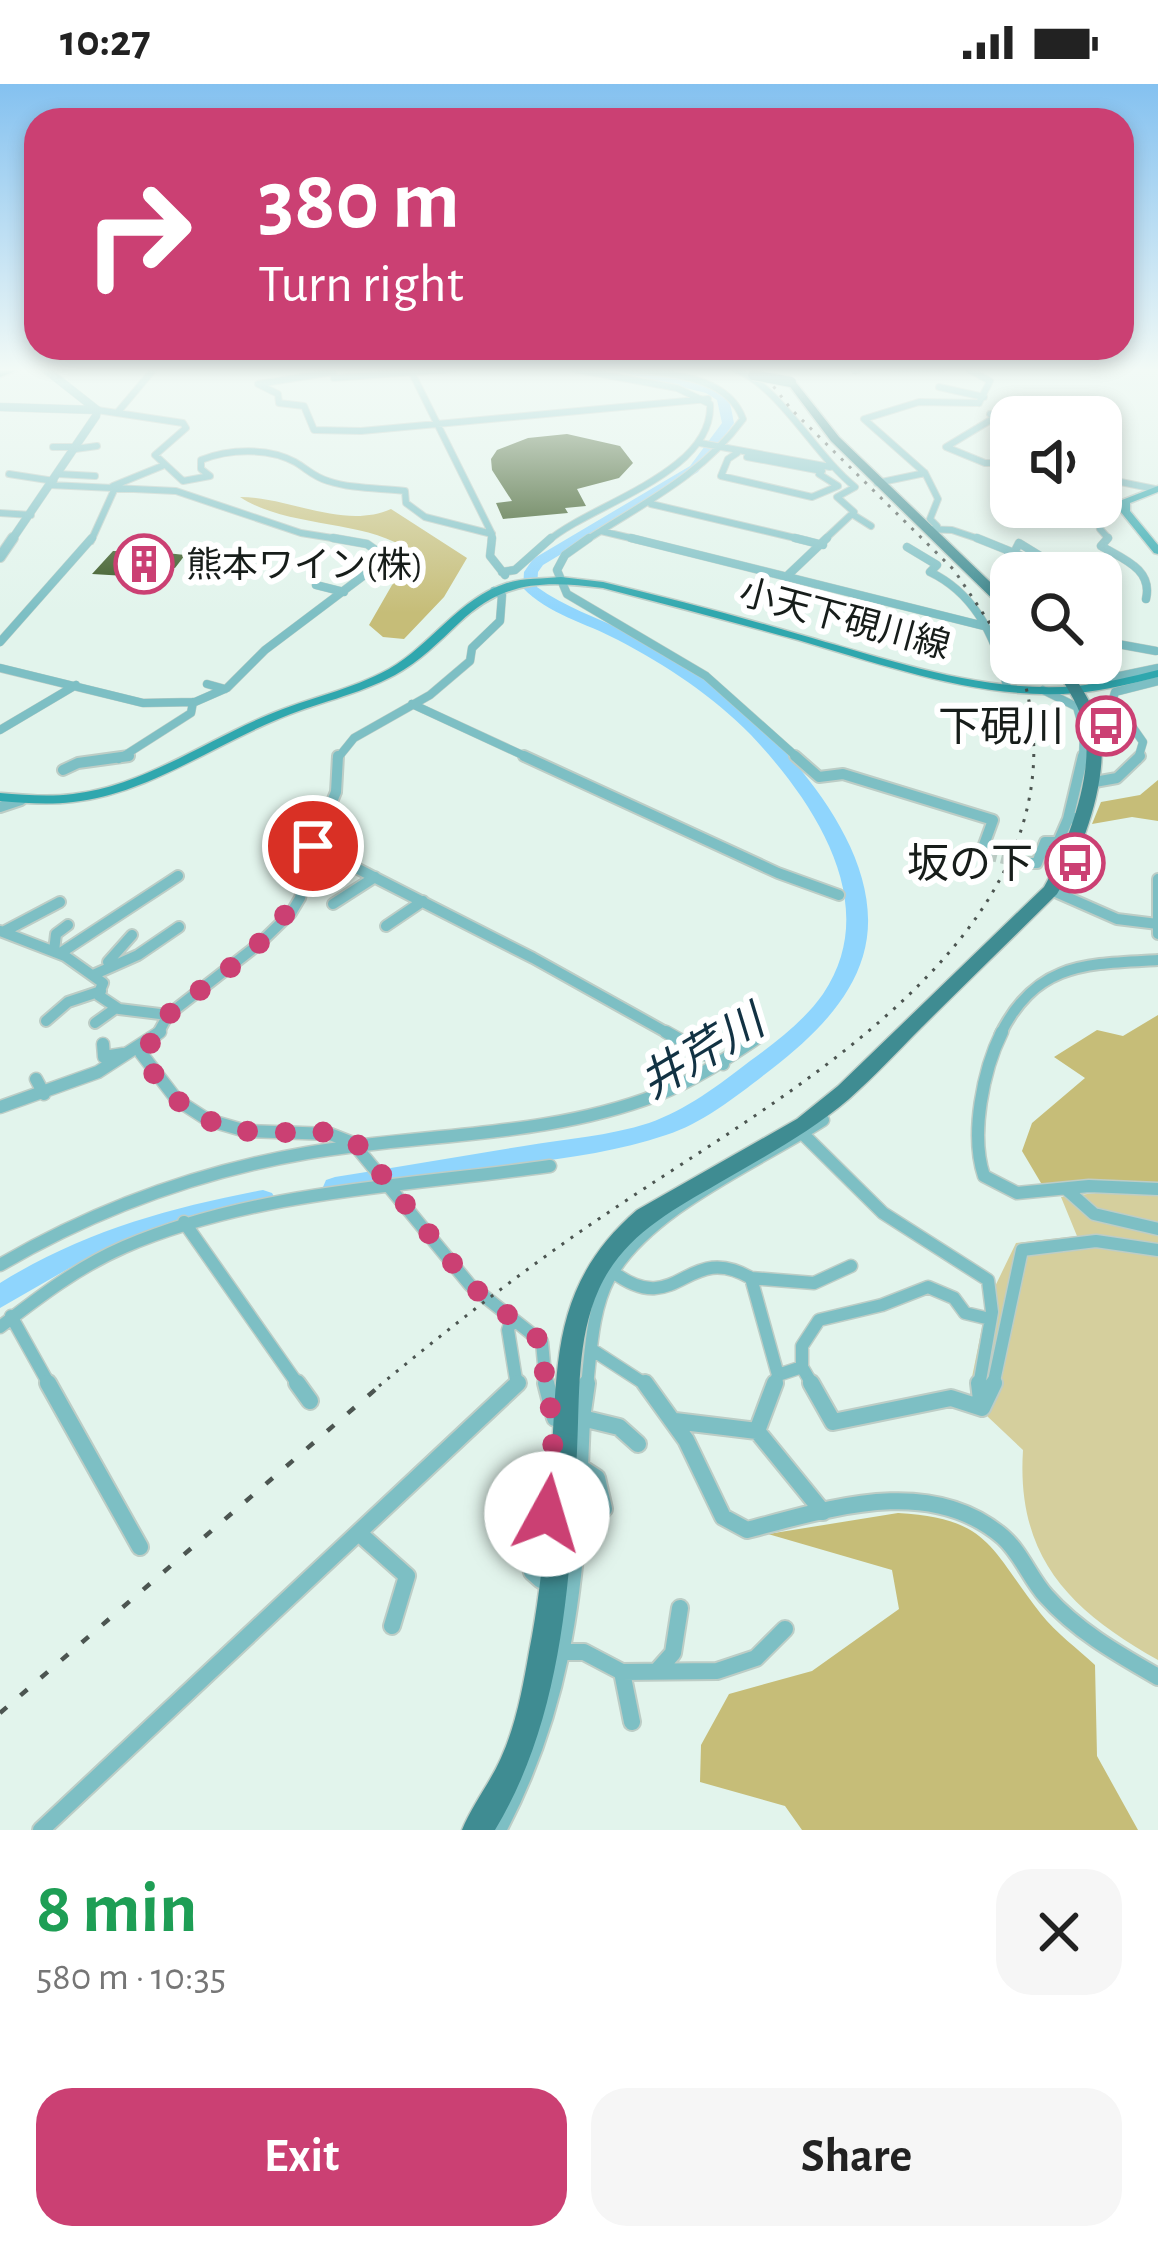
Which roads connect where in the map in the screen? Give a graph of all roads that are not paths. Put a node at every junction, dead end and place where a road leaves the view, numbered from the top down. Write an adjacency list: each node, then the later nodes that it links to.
1 (74, 450): 18 (street)
2 (160, 450): 12 (street)
3 (450, 450): 32 (street)
4 (687, 450): 42 (street)
5 (719, 450): 24 (street)
6 (817, 450): 13 (street)
7 (851, 450): 19 (main road, bridge)
8 (900, 450): 14 (street)
9 (954, 450): 11 (street)
10 (739, 451): 13 (street); 16 (street); 23 (street)
11 (990, 464)
12 (162, 466): 21 (street); 32 (street)
13 (830, 466): 16 (street); 26 (street)
14 (925, 473): 19 (street); 29 (street)
15 (9, 474): 18 (street)
16 (820, 474): 23 (street); 23 (street)
17 (95, 476): 18 (street)
18 (54, 480): 21 (street); 27 (street)
19 (878, 482): 29 (main road)
20 (1122, 482): 22 (street)
21 (112, 488): 49 (street); 52 (street)
22 (1156, 489): 36 (main road)
23 (811, 490)
24 (650, 503): 31 (street); 33 (street)
25 (0, 513): 27 (street)
26 (852, 514): 28 (street); 33 (street)
27 (31, 515): 41 (street)
28 (871, 526)
29 (931, 527): 35 (street); 47 (main road)
30 (1100, 529): 50 (street)
31 (601, 531): 43 (street); 44 (street)
32 (492, 534): 42 (street)
33 (823, 545): 43 (street)
34 (907, 547): 53 (street)
35 (1001, 550): 37 (street); 38 (street)
36 (1158, 551)
37 (1007, 552)
38 (1010, 552)
39 (1014, 552): 40 (street)
40 (1038, 552)
41 (0, 557)
42 (502, 572): 45 (street)
43 (786, 577): 53 (street)
44 (558, 580): 45 (main road, 小天下硯川線); 71 (main road, 小天下硯川線); 85 (street)
45 (518, 584): 48 (main road, 小天下硯川線)
46 (316, 585): 49 (street)
47 (990, 587)
48 (494, 591): 76 (street); 81 (main road, 小天下硯川線)
49 (344, 592): 55 (street)
50 (1146, 599)
51 (278, 624): 55 (street)
52 (16, 625): 54 (street); 56 (street)
53 (984, 626): 71 (street)
54 (34, 627)
55 (294, 629): 60 (street)
56 (10, 643)
57 (1122, 645): 59 (street)
58 (252, 646): 60 (street)
59 (1157, 652): 61 (street)
60 (261, 654): 62 (street); 72 (street)
61 (1142, 654)
62 (241, 655)
63 (0, 668): 66 (street)
64 (58, 668): 66 (street)
65 (1158, 674): 67 (street); 74 (main road, 小天下硯川線); 79 (street)
66 (46, 676): 70 (street)
67 (1122, 679)
68 (207, 684): 72 (street)
69 (1071, 684): 74 (main road)
70 (76, 685): 75 (street); 77 (street)
71 (1007, 687): 73 (main road, 小天下硯川線)
72 (225, 689): 75 (street)
73 (1040, 689): 74 (main road, 小天下硯川線); 83 (street)
74 (1074, 689): 79 (main road)
75 (193, 702): 78 (street)
76 (412, 704): 84 (street); 92 (street)
77 (0, 730)
78 (63, 770)
79 (1089, 783): 83 (main road)
80 (0, 797): 81 (main road, 小天下硯川線)
81 (22, 800): 82 (street)
82 (0, 807)
83 (1073, 818): 86 (street); 91 (main road)
84 (313, 846): 88 (street); 111 (street)
85 (987, 855)
86 (1021, 863)
87 (178, 876): 96 (street)
88 (375, 877): 93 (street); 95 (street)
89 (1158, 879): 100 (street)
90 (134, 890): 96 (street)
91 (1051, 890): 100 (street); 143 (main road)
92 (839, 896)
93 (423, 901): 98 (street); 117 (street)
94 (60, 902): 101 (street)
95 (333, 904)
96 (128, 906): 104 (street)
97 (68, 925): 104 (street)
98 (386, 926)
99 (179, 927): 107 (street)
100 (1157, 927)
101 (2, 932): 104 (street)
102 (132, 935): 107 (street)
103 (93, 950): 105 (street)
104 (58, 951): 105 (street)
105 (78, 960): 108 (street)
106 (1158, 960): 126 (street)
107 (106, 965): 108 (street)
108 (93, 975): 109 (street)
109 (100, 992): 110 (street); 112 (street)
110 (116, 1008): 111 (street); 113 (street)
111 (168, 1015): 116 (street)
112 (46, 1021)
113 (95, 1023)
114 (760, 1036): 117 (street)
115 (103, 1045): 116 (street)
116 (145, 1049): 119 (street); 123 (street)
117 (723, 1064): 123 (street)
118 (36, 1079): 119 (street)
119 (44, 1094): 120 (street)
120 (0, 1107)
121 (824, 1120): 122 (street)
122 (803, 1134): 133 (street); 135 (street)
123 (362, 1148): 125 (street); 131 (street)
124 (550, 1166): 125 (street)
125 (395, 1187): 128 (street); 137 (street)
126 (1066, 1189): 127 (street); 129 (street)
127 (1158, 1189)
128 (184, 1222): 136 (street); 141 (street)
129 (1158, 1229)
130 (1158, 1250): 142 (street)
131 (0, 1265)
132 (851, 1266): 134 (street)
133 (613, 1272): 134 (street); 138 (street)
134 (751, 1278): 140 (street)
135 (990, 1319): 139 (street); 142 (street)
136 (6, 1321): 152 (street)
137 (511, 1321): 143 (street); 151 (street)
138 (593, 1351): 143 (street); 144 (street)
139 (802, 1367): 140 (street); 142 (street)
140 (778, 1375): 145 (street)
141 (310, 1401)
142 (982, 1408)
143 (568, 1411): 146 (street); 147 (street); 153 (street); 164 (main road)
144 (675, 1421): 145 (street); 149 (street)
145 (757, 1431): 149 (street)
146 (638, 1444)
147 (580, 1467): 148 (street); 157 (street)
148 (604, 1509)
149 (823, 1512): 160 (street)
150 (495, 1521): 153 (street)
151 (361, 1534): 155 (street); 162 (street)
152 (140, 1547)
153 (541, 1580): 163 (street)
154 (680, 1608): 159 (street)
155 (392, 1626)
156 (784, 1629): 159 (street)
157 (563, 1652): 158 (street); 165 (street)
158 (622, 1672): 159 (street); 161 (street)
159 (657, 1672)
160 (1158, 1678)
161 (632, 1722)
162 (41, 1830)
163 (462, 1830)
164 (477, 1830)
165 (498, 1830)

